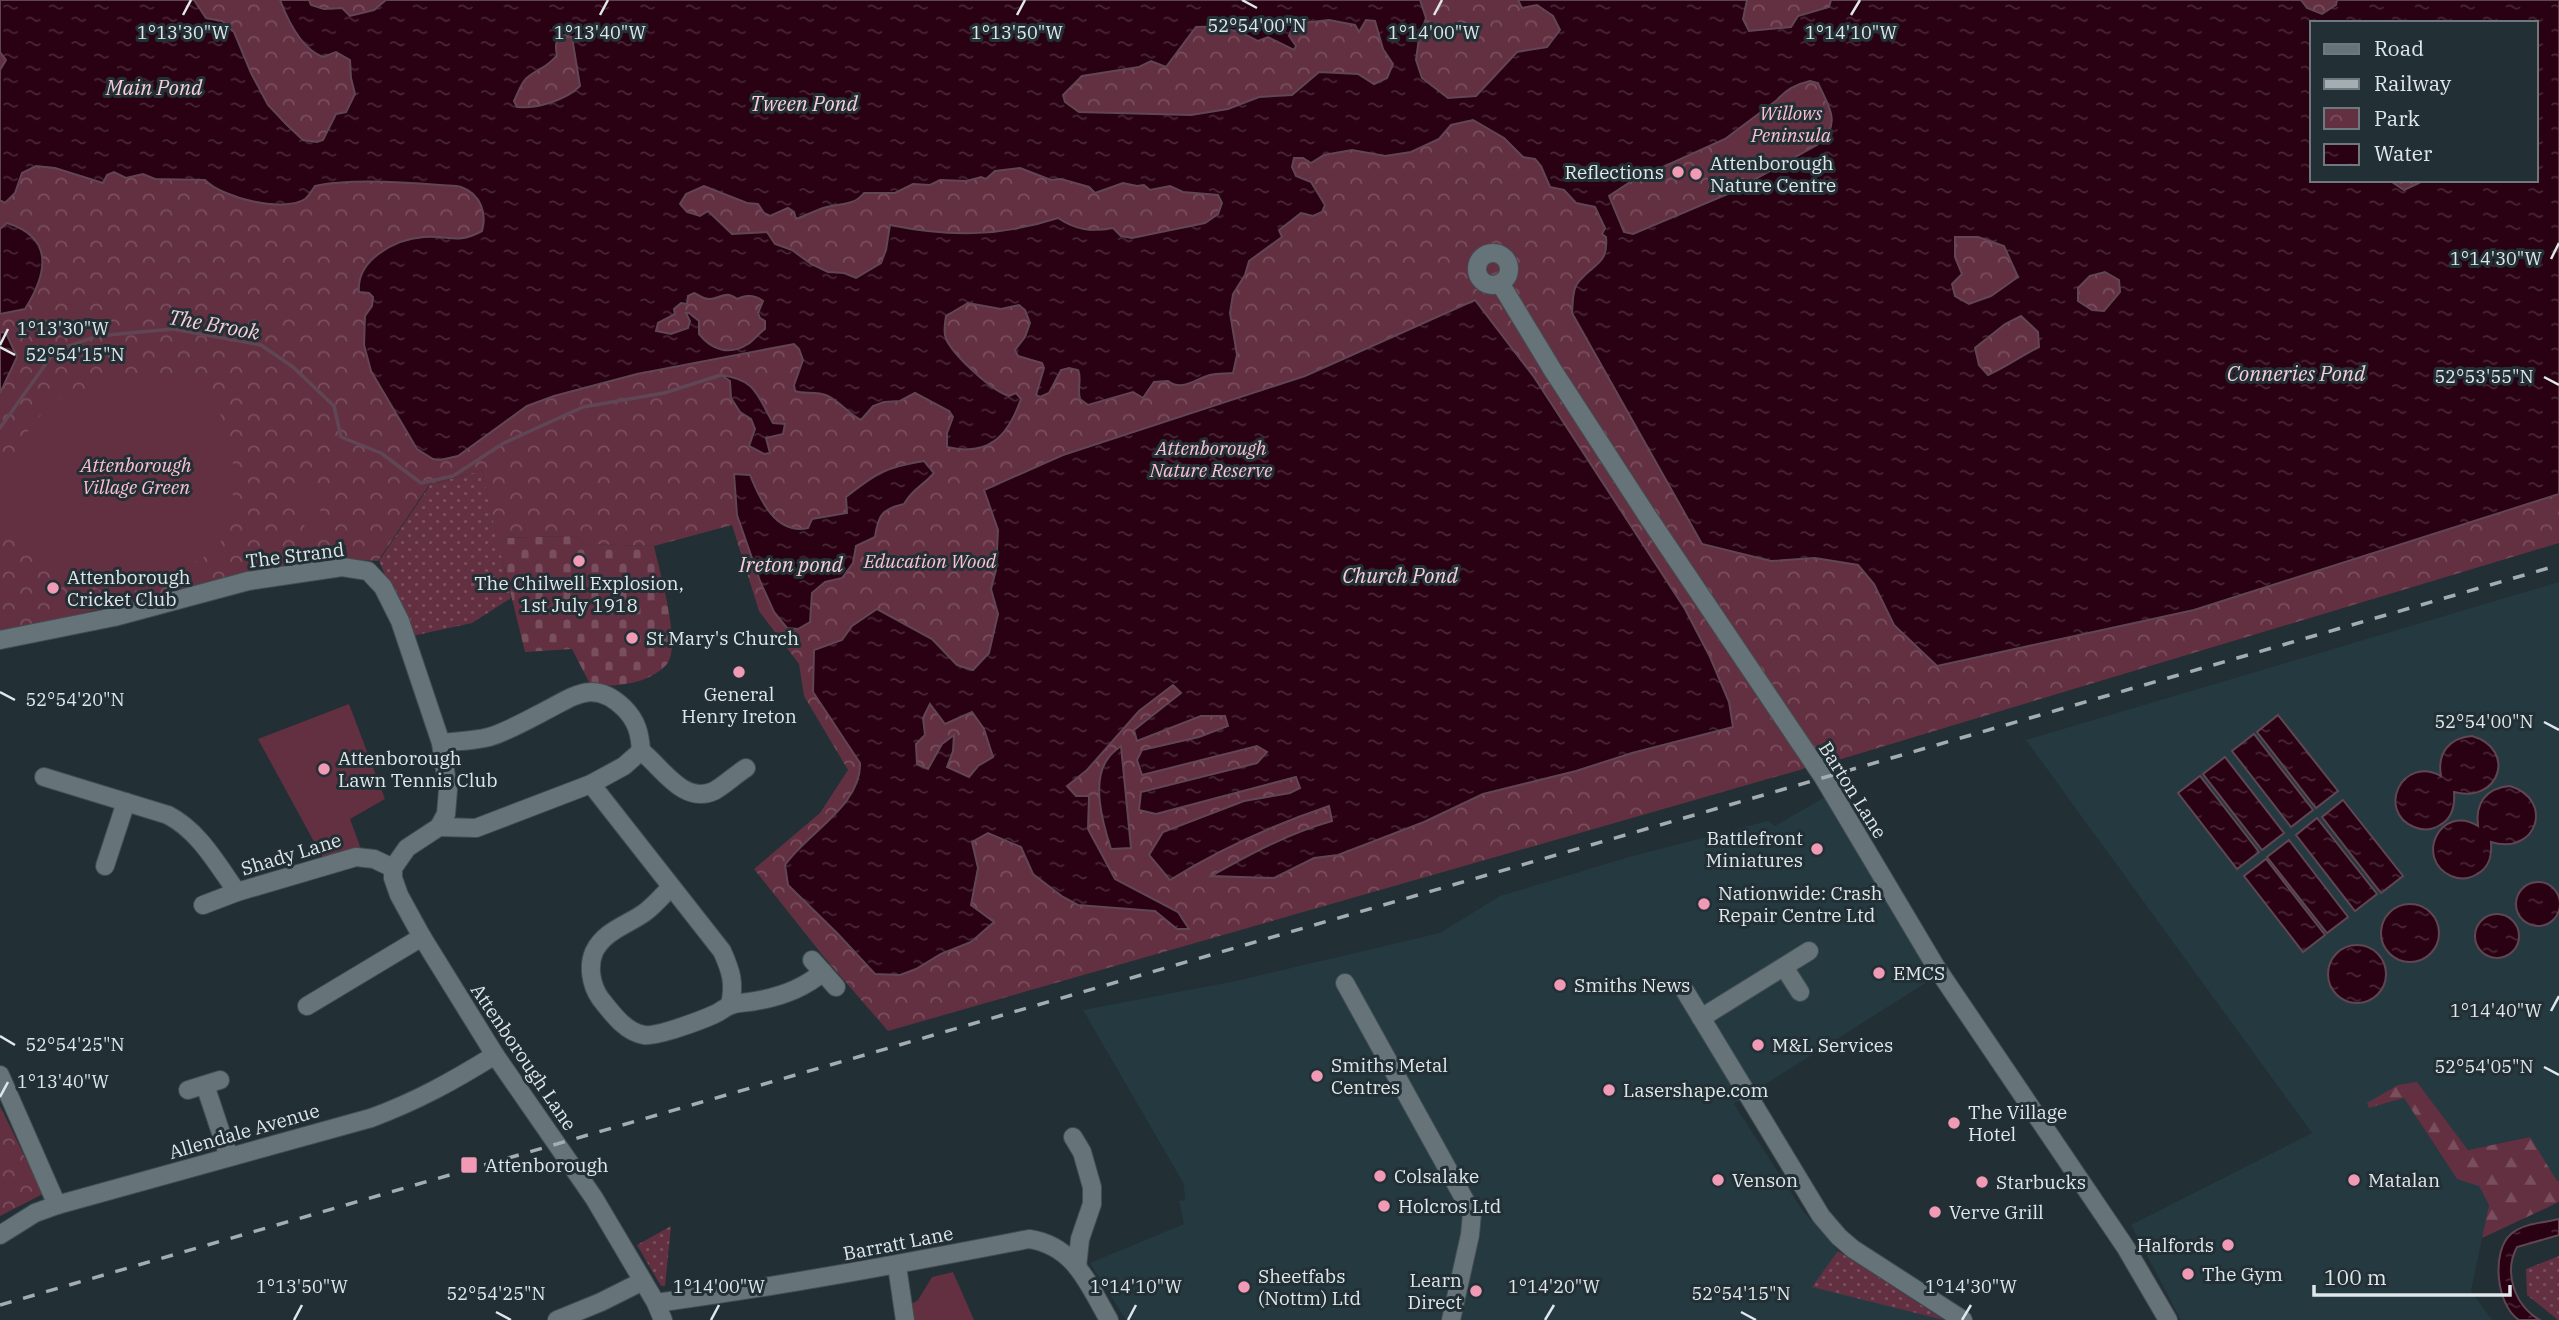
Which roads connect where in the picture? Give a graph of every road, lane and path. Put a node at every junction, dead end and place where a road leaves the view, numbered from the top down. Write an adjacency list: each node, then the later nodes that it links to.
1 (1500, 283): 43 (street, Barton Lane)
2 (0, 640): 3 (street, The Strand)
3 (441, 743): 4 (street); 9 (street, The Strand)
4 (640, 751): 5 (street); 7 (street)
5 (746, 768)
6 (55, 775): 8 (street)
7 (591, 784): 9 (street); 12 (street)
8 (126, 802): 10 (street); 13 (street)
9 (439, 827): 11 (street)
10 (103, 854)
11 (393, 868): 13 (street, Shady Lane); 15 (street, Attenborough Lane)
12 (671, 887): 23 (street); 23 (street)
13 (237, 892): 14 (street, Shady Lane)
14 (203, 905)
15 (422, 937): 22 (street); 25 (street, Attenborough Lane)
16 (1809, 951): 17 (street)
17 (1784, 967): 21 (street); 24 (street)
18 (1345, 984): 41 (street)
19 (836, 987): 23 (street)
20 (1685, 991): 24 (street)
21 (1800, 992)
22 (310, 1000)
23 (730, 1005)
24 (1701, 1018): 42 (street)
25 (495, 1055): 29 (street, Allendale Avenue); 36 (street, Attenborough Lane)
26 (0, 1074): 30 (street)
27 (204, 1085): 29 (street)
28 (1073, 1137): 32 (street)
29 (229, 1157): 30 (street, Allendale Avenue)
30 (57, 1205): 31 (street, Allendale Avenue)
31 (0, 1235)
32 (1080, 1239): 33 (street); 35 (street)
33 (1059, 1248): 34 (street, Barratt Lane); 35 (street)
34 (897, 1266): 37 (street, Barratt Lane); 39 (street)
35 (1077, 1267): 40 (street)
36 (643, 1281): 37 (street, Attenborough Lane); 38 (street)
37 (659, 1311)
38 (557, 1320)
39 (905, 1320)
40 (1109, 1320)
41 (1451, 1320)
42 (1962, 1320)
43 (2168, 1320)

